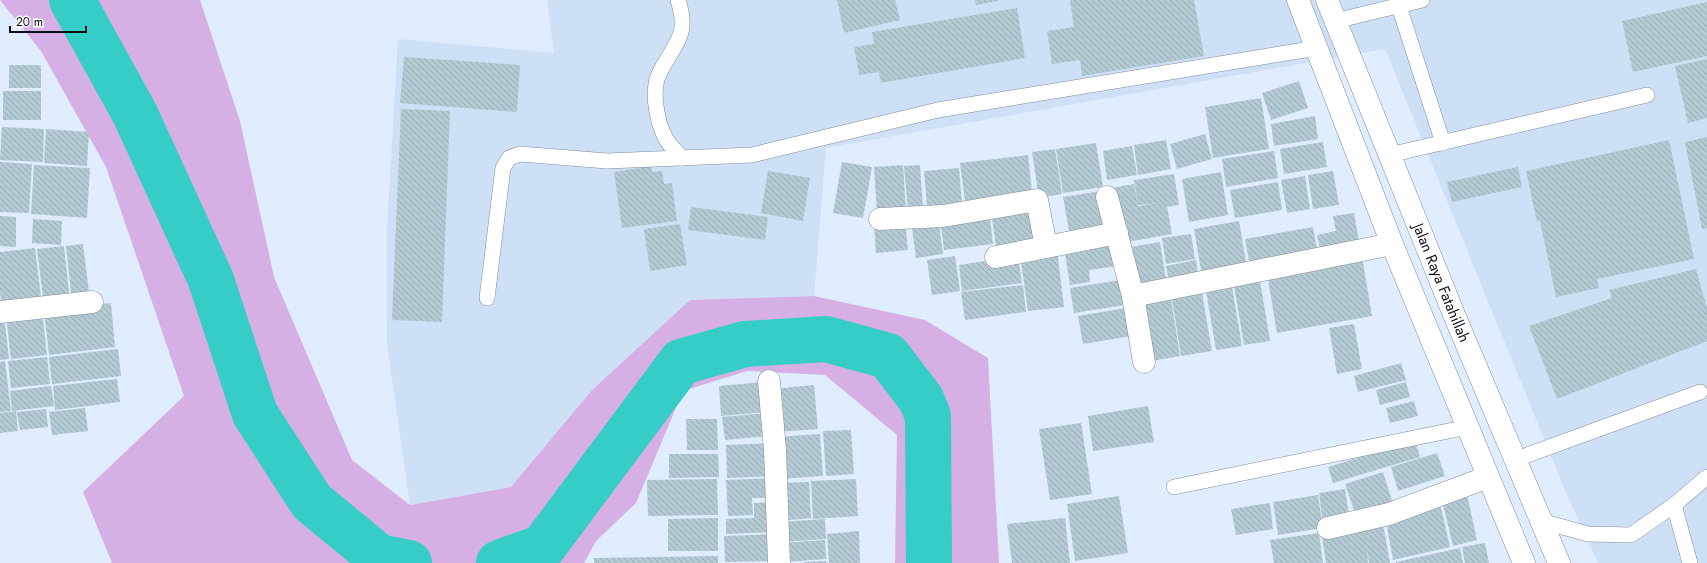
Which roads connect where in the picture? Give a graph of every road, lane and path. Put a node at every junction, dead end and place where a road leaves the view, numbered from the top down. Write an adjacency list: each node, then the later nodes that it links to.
1 (678, 0): 11 (lane)
2 (1327, 0): 6 (main road, Jalan Raya Fatahillah)
3 (1422, 0): 5 (lane)
4 (1304, 2): 7 (main road, Jalan Raya Fatahillah)
5 (1398, 3): 6 (lane); 9 (lane)
6 (1335, 21): 10 (main road, Jalan Raya Fatahillah)
7 (1317, 48): 11 (lane); 15 (main road, Jalan Raya Fatahillah)
8 (1647, 95): 9 (lane)
9 (1443, 144): 10 (lane)
10 (1389, 155): 26 (main road, Jalan Raya Fatahillah)
11 (682, 158): 19 (lane)
12 (1107, 197): 14 (main road)
13 (880, 218): 16 (main road)
14 (1117, 233): 16 (main road); 18 (main road)
15 (1392, 244): 18 (main road); 25 (main road, Jalan Raya Fatahillah)
16 (1046, 247): 17 (main road)
17 (996, 257)
18 (1133, 296): 22 (main road)
19 (487, 298)
20 (92, 302): 21 (main road)
21 (0, 312)
22 (1144, 362)
23 (768, 381): 33 (main road)
24 (1700, 392): 26 (lane)
25 (1468, 428): 27 (main road, Jalan Raya Fatahillah); 29 (lane)
26 (1514, 460): 31 (main road, Jalan Raya Fatahillah)
27 (1488, 477): 32 (main road); 34 (main road, Jalan Raya Fatahillah)
28 (1707, 477): 30 (lane)
29 (1174, 487)
30 (1674, 505): 31 (lane); 36 (lane)
31 (1541, 521): 35 (main road, Jalan Raya Fatahillah)
32 (1328, 528)
33 (779, 563)
34 (1524, 563)
35 (1559, 563)
36 (1690, 563)

